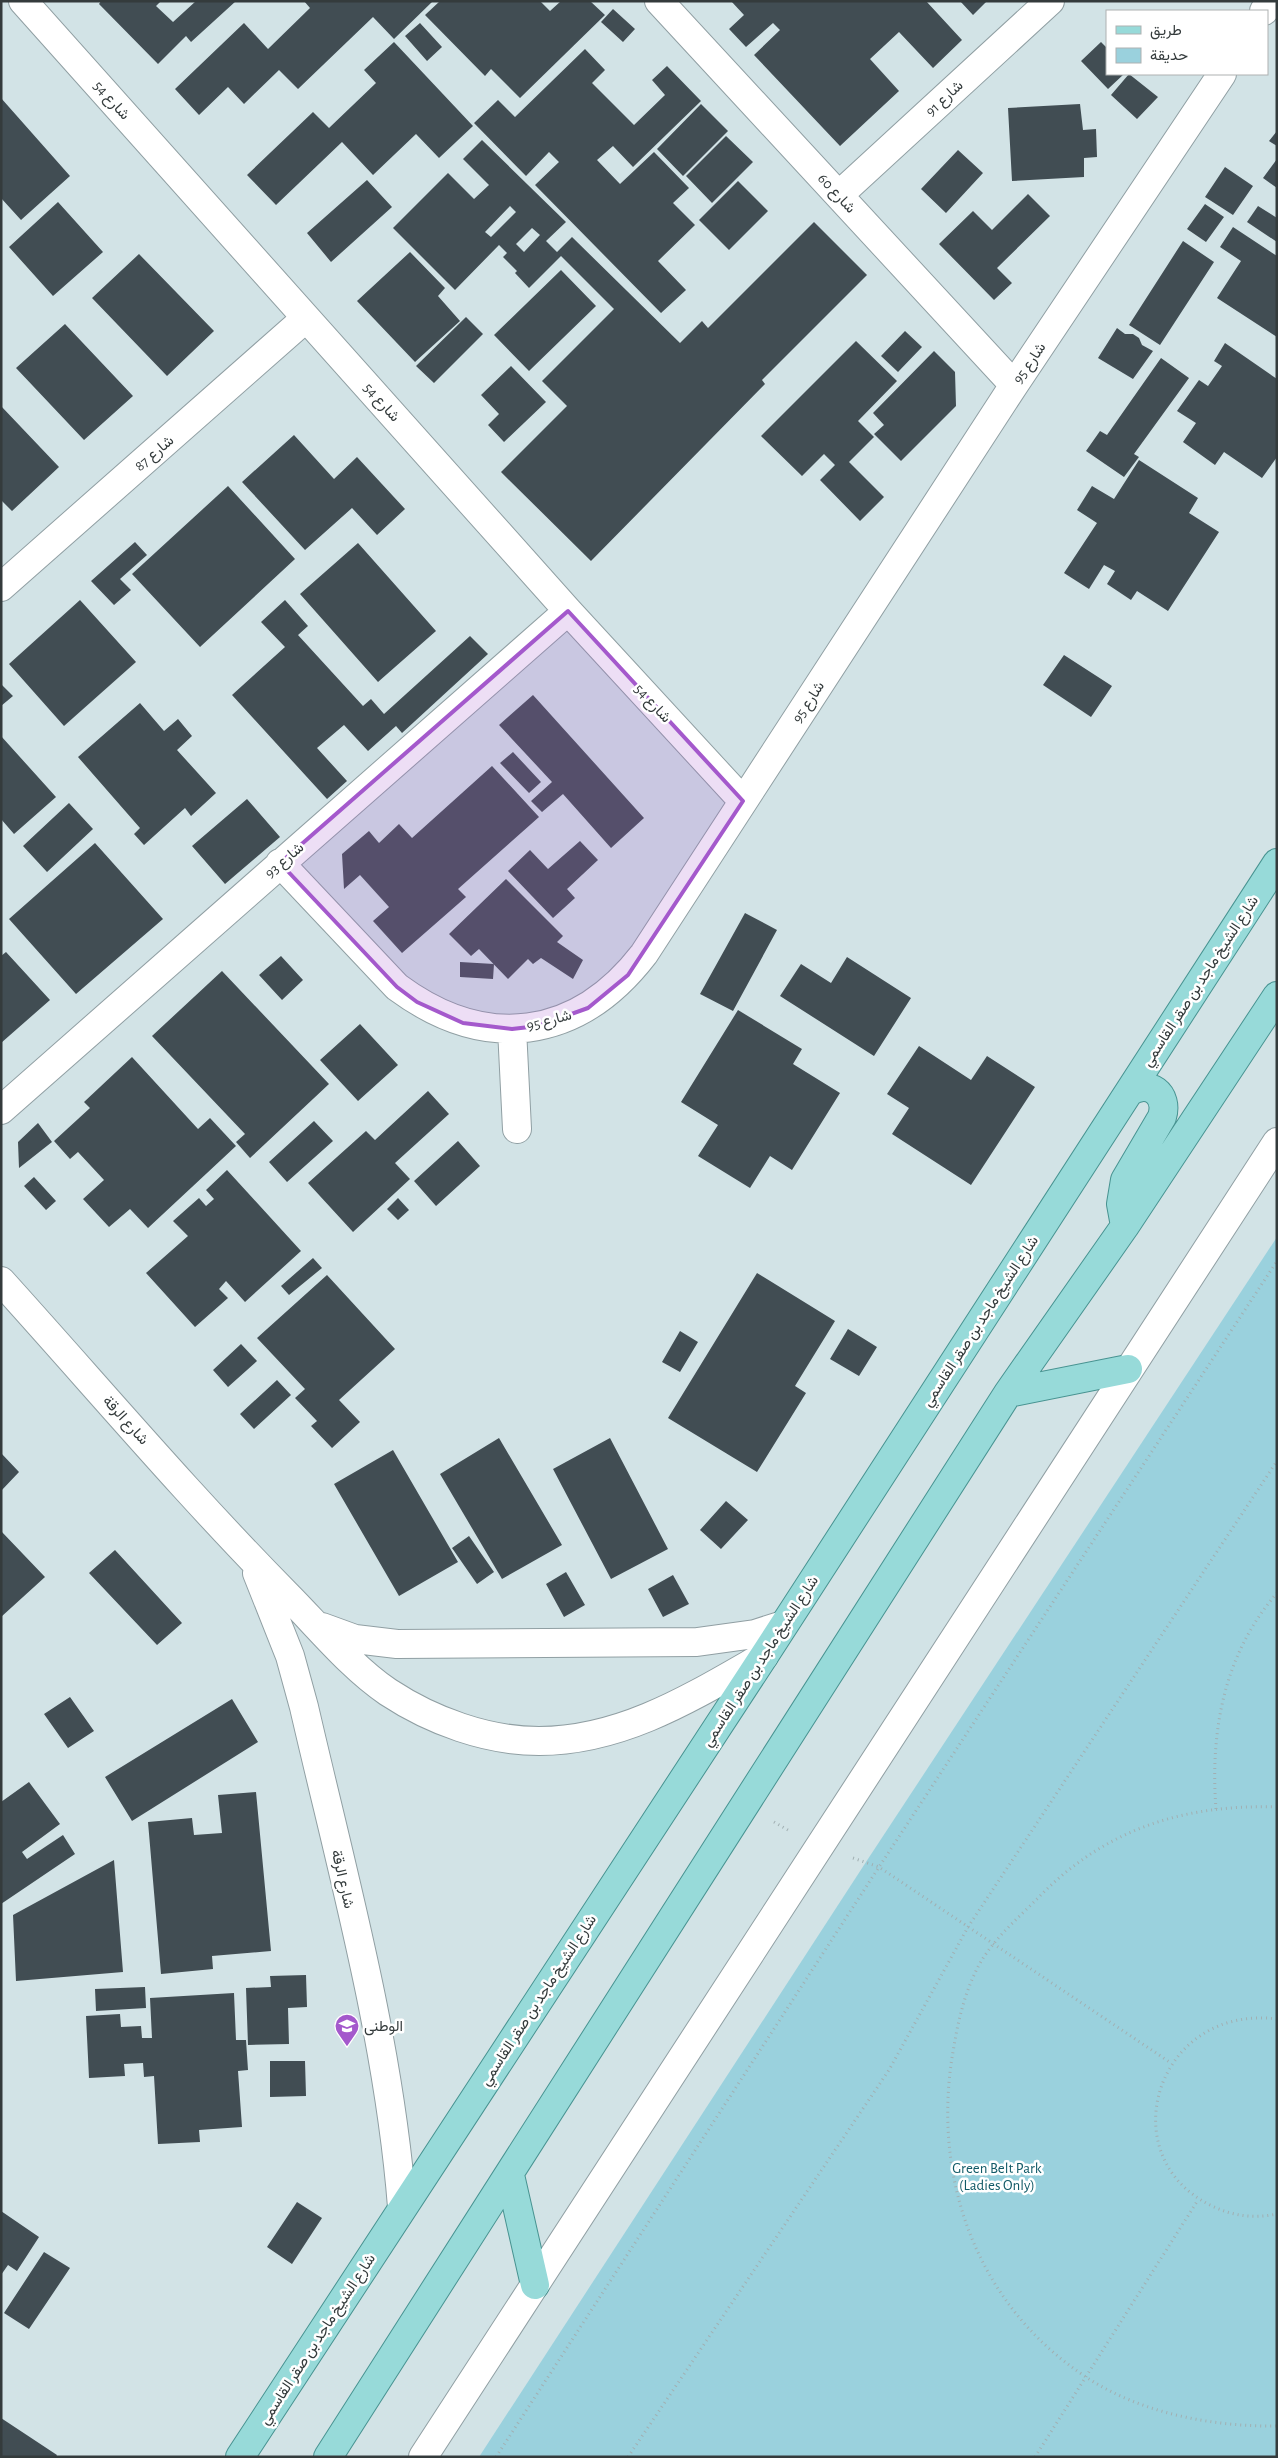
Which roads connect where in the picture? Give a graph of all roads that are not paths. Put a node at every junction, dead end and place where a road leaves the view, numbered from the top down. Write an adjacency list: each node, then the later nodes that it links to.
1 (23, 1): 6 (street, شارع 54)
2 (659, 1): 5 (street, شارع 60)
3 (1050, 1): 5 (street, شارع 91)
4 (1221, 75): 7 (street, شارع 95)
5 (839, 196): 7 (street, شارع 60)
6 (306, 318): 8 (street, شارع 87); 9 (street, شارع 54)
7 (1014, 385): 10 (street, شارع 95)
8 (1, 587)
9 (568, 611): 10 (street, شارع 54); 12 (street, شارع 93)
10 (743, 801): 14 (street, شارع 95)
11 (1277, 863): 15 (main road, شارع الشيخ ماجد بن صقر القاسمي)
12 (280, 864): 14 (street, شارع 95); 16 (street, شارع 93)
13 (1277, 996): 19 (main road)
14 (512, 1028): 17 (street)
15 (1129, 1092): 19 (main road); 25 (main road, شارع الشيخ ماجد بن صقر القاسمي)
16 (1, 1110)
17 (517, 1129)
18 (1277, 1142): 21 (street)
19 (1125, 1226): 22 (main road)
20 (1, 1281): 23 (street, شارع الرقة)
21 (1128, 1369): 22 (main road); 29 (street)
22 (1008, 1393): 27 (main road)
23 (251, 1558): 24 (street, شارع الرقة); 28 (street, شارع الرقة)
24 (316, 1624): 25 (street); 26 (street, شارع الرقة)
25 (783, 1625): 26 (main road, شارع الشيخ ماجد بن صقر القاسمي)
26 (764, 1656): 28 (main road, شارع الشيخ ماجد بن صقر القاسمي)
27 (510, 2175): 29 (main road); 31 (main road)
28 (402, 2207): 30 (main road, شارع الشيخ ماجد بن صقر القاسمي)
29 (535, 2285): 32 (street)
30 (240, 2457)
31 (328, 2457)
32 (423, 2457)

